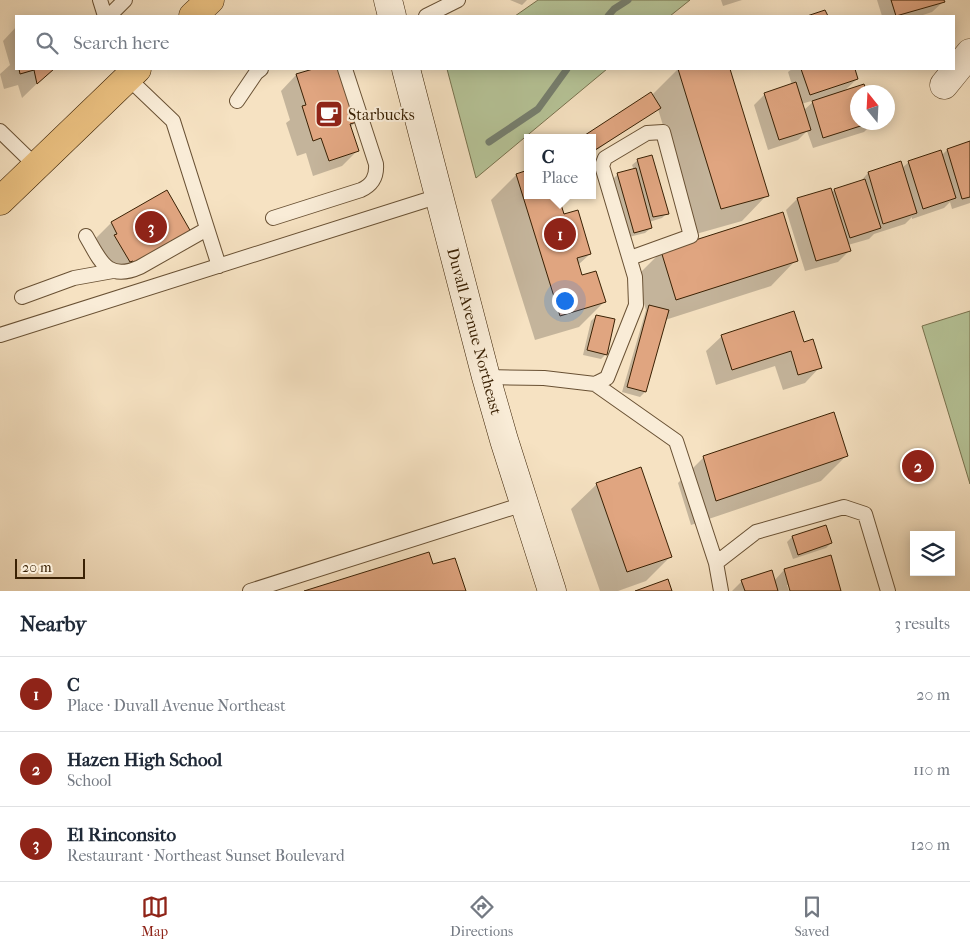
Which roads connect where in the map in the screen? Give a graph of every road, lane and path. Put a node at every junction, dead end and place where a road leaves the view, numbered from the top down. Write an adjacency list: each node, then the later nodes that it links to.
1 (100, 0): 6 (lane)
2 (125, 0): 7 (lane)
3 (210, 0): 8 (main road)
4 (388, 0): 9 (main road)
5 (458, 0): 10 (lane)
6 (107, 15)
7 (108, 15)
8 (194, 15)
9 (392, 15)
10 (428, 15)
11 (970, 53): 16 (main road)
12 (260, 70): 17 (lane)
13 (345, 70): 22 (lane)
14 (406, 70): 20 (main road, Duvall Avenue Northeast)
15 (133, 73): 19 (main road); 23 (lane)
16 (944, 85)
17 (237, 101)
18 (0, 130): 19 (lane)
19 (36, 166): 21 (main road)
20 (439, 196): 26 (lane); 30 (main road, Duvall Avenue Northeast)
21 (0, 201)
22 (273, 218)
23 (207, 229): 26 (lane); 27 (lane)
24 (86, 236): 27 (lane)
25 (630, 258): 25 (lane); 31 (lane)
26 (219, 266): 29 (lane)
27 (113, 271): 28 (lane)
28 (22, 297)
29 (0, 336)
30 (486, 377): 31 (lane); 32 (main road, Duvall Avenue Northeast)
31 (595, 384): 33 (lane)
32 (524, 504): 34 (lane); 35 (main road, Duvall Avenue Northeast)
33 (716, 563): 36 (lane); 37 (lane)
34 (250, 591)
35 (552, 591)
36 (721, 591)
37 (888, 591)

